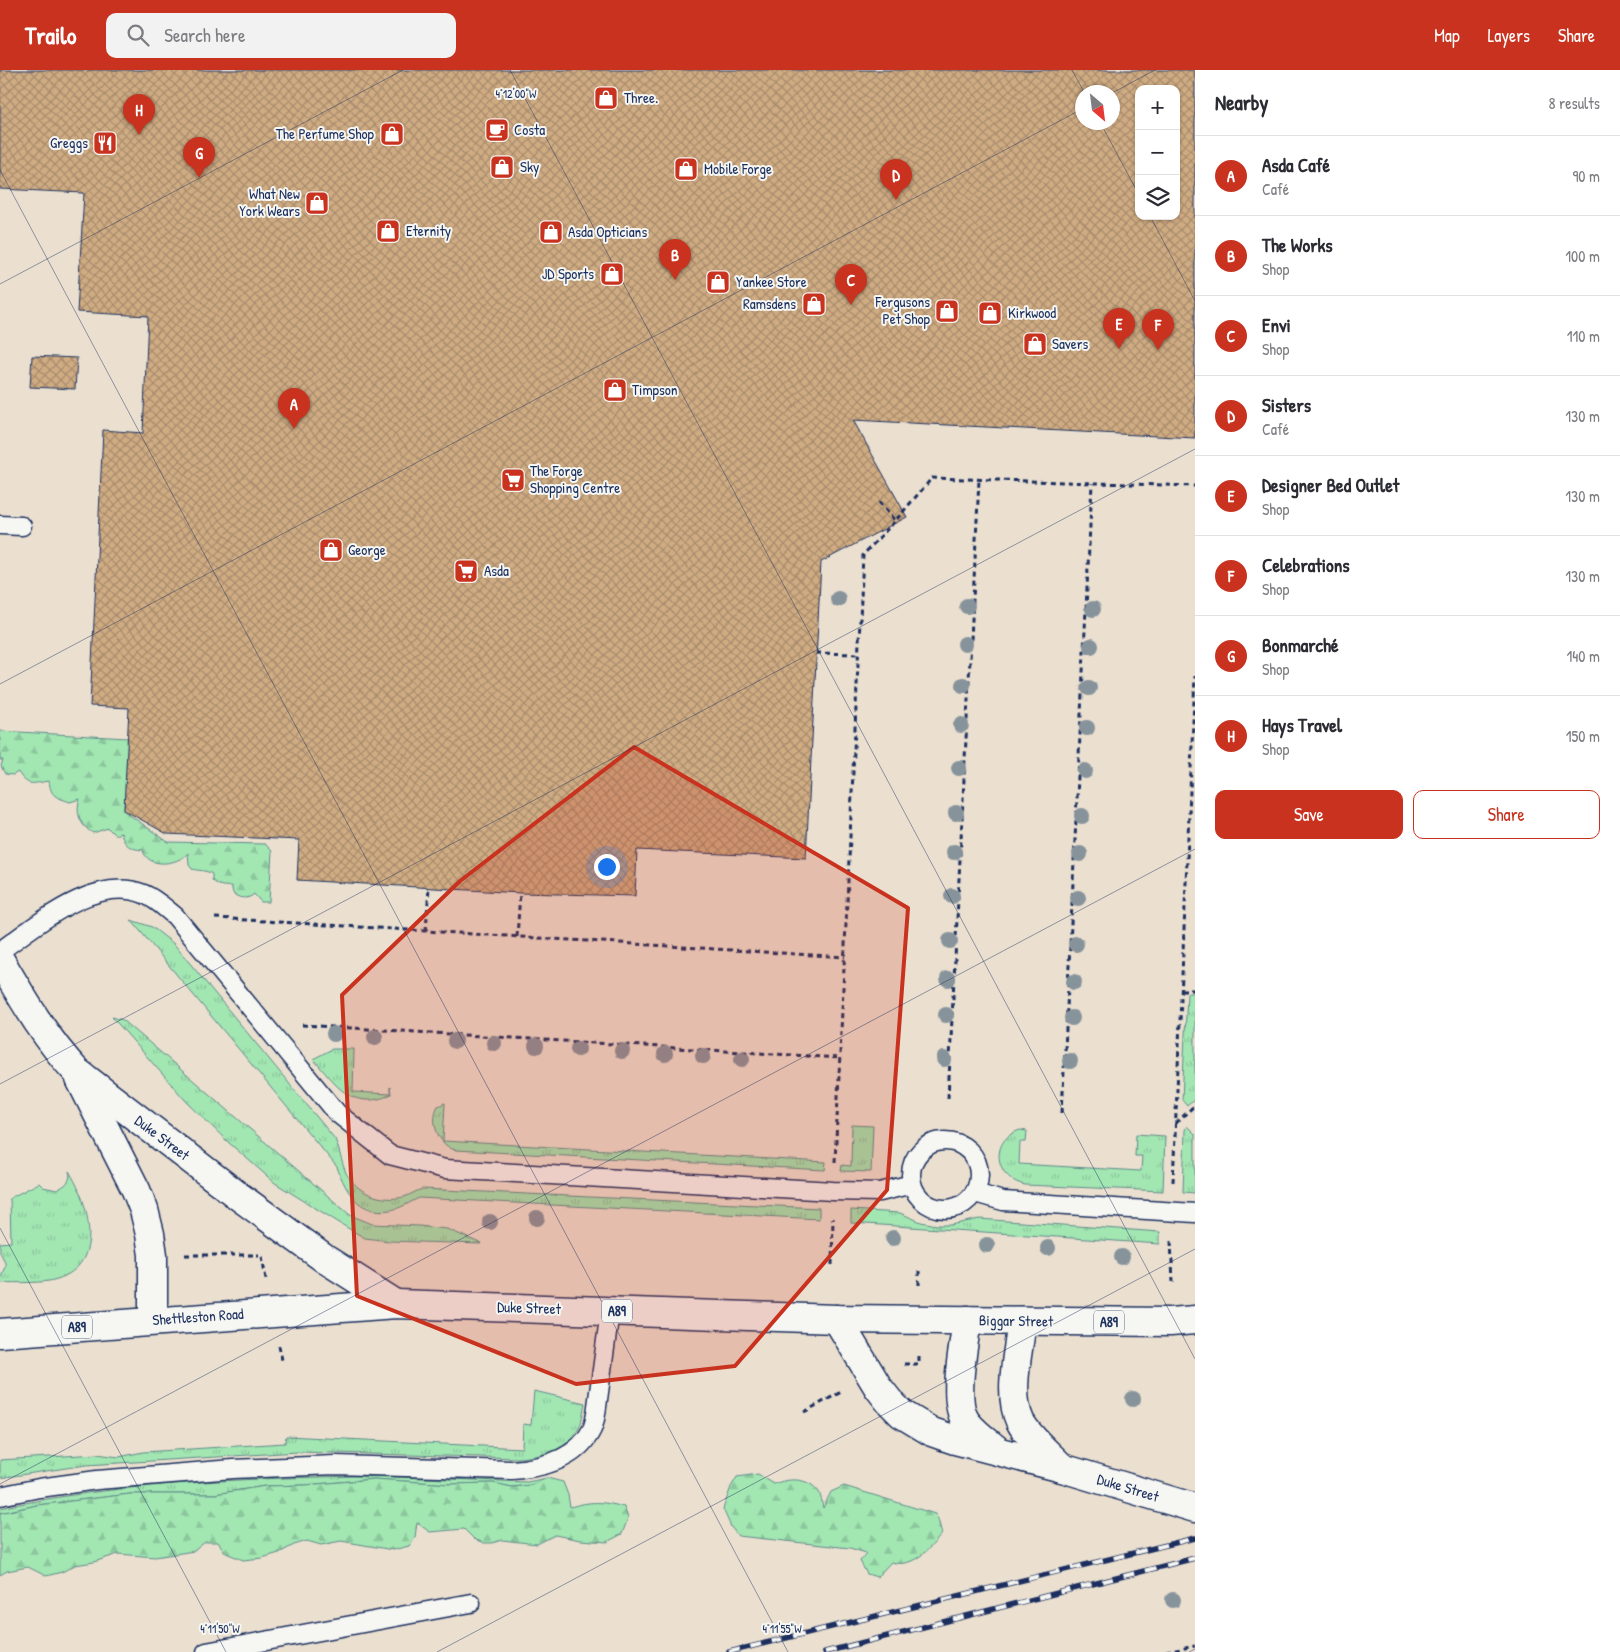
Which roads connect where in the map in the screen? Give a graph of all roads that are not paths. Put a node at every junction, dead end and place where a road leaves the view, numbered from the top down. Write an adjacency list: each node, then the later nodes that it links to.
1 (0, 525): 2 (lane)
2 (22, 526)
3 (0, 951): 6 (lane)
4 (0, 960): 5 (street, Duke Street)
5 (76, 1070): 9 (street, Duke Street); 12 (street, Duke Street)
6 (912, 1184): 7 (lane); 7 (lane)
7 (975, 1193): 8 (lane)
8 (1195, 1213)
9 (396, 1304): 10 (street, Duke Street / A89); 12 (street, Shettleston Road / A89)
10 (610, 1311): 11 (street, Duke Street / A89); 19 (lane)
11 (837, 1319): 13 (street, Biggar Street / A89); 17 (street, Duke Street)
12 (153, 1320): 16 (street, Shettleston Road / A89)
13 (967, 1320): 15 (street, Biggar Street / A89); 17 (street, Duke Street)
14 (1195, 1320): 15 (street, Biggar Street / A89)
15 (1022, 1321): 18 (street, Duke Street)
16 (0, 1332)
17 (999, 1451): 18 (street, Duke Street)
18 (1062, 1468): 20 (street, Duke Street)
19 (0, 1496)
20 (1195, 1508)
21 (471, 1603): 22 (lane)
22 (206, 1652)

